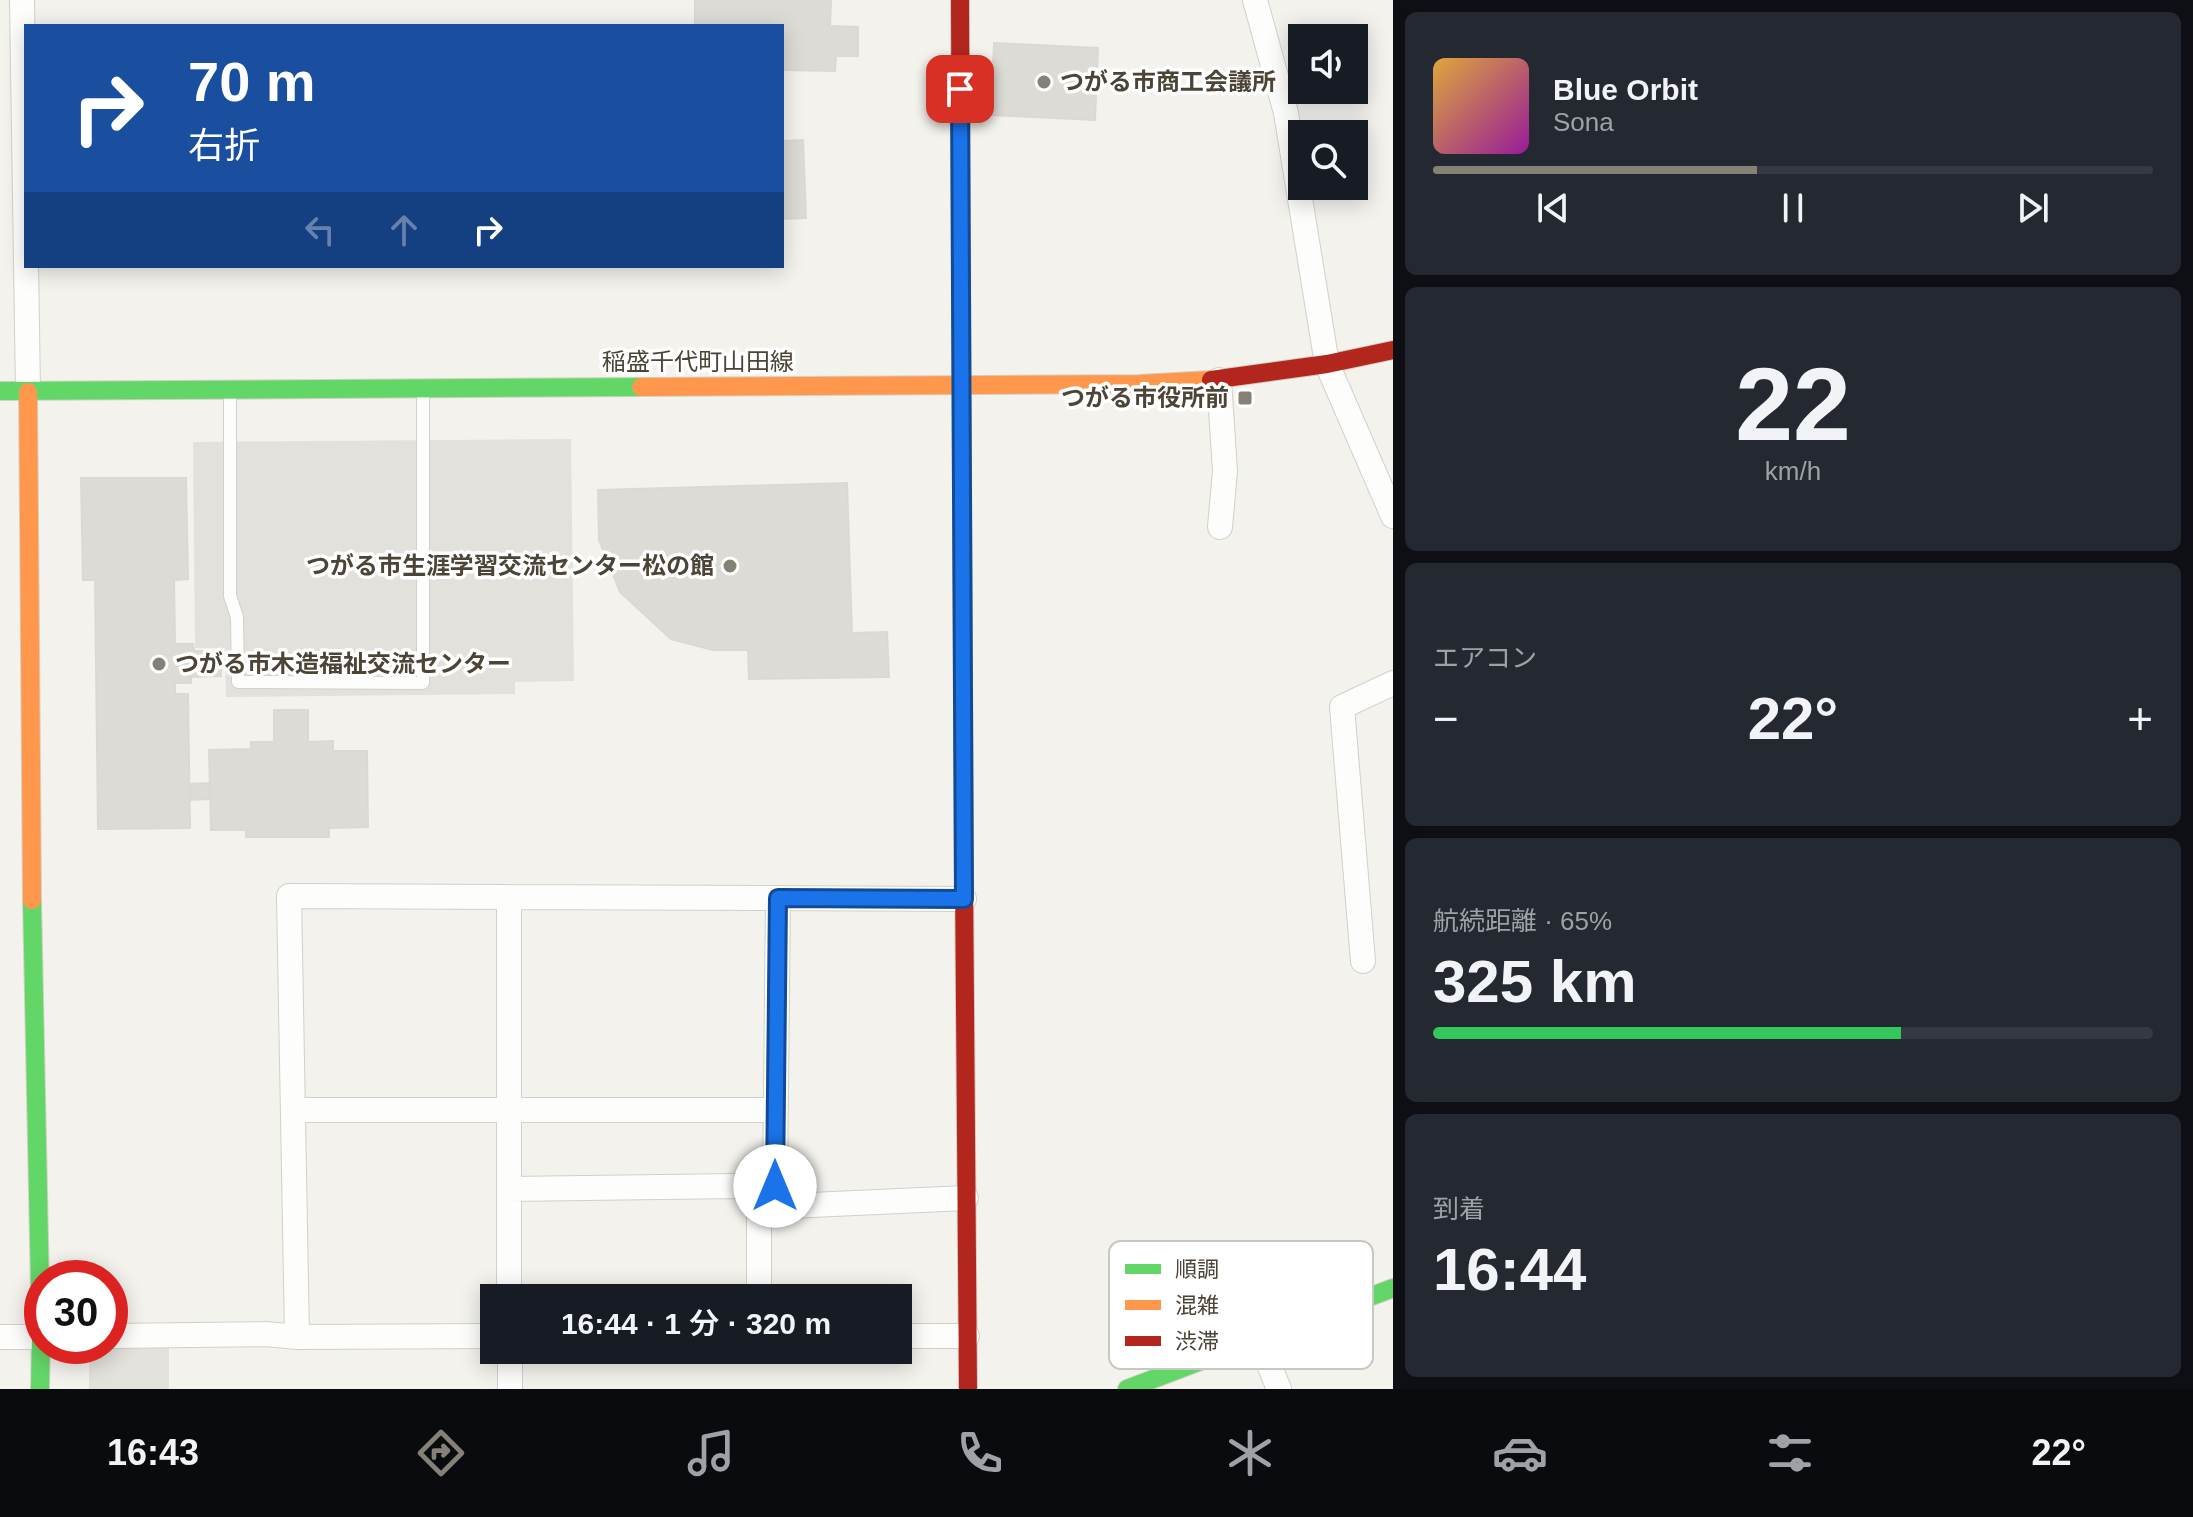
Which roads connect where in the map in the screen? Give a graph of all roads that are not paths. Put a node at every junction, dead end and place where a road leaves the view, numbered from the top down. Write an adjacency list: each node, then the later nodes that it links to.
1 (22, 0): 4 (street)
2 (960, 0): 9 (street)
3 (1255, 0): 7 (street)
4 (24, 131)
5 (26, 268): 13 (street)
6 (1393, 350): 7 (street, 稲盛千代町山田線)
7 (1327, 364): 8 (street, 稲盛千代町山田線); 14 (street)
8 (1219, 380): 9 (street, 稲盛千代町山田線); 15 (street)
9 (961, 385): 10 (street, 稲盛千代町山田線); 19 (street)
10 (423, 388): 11 (street, 稲盛千代町山田線); 11 (lane)
11 (230, 390): 13 (street, 稲盛千代町山田線)
12 (0, 391): 13 (street, 稲盛千代町山田線)
13 (28, 392): 27 (street)
14 (1393, 516)
15 (1220, 527)
16 (1393, 683): 20 (street)
17 (509, 897): 18 (street); 21 (street); 22 (street)
18 (778, 898): 19 (street); 23 (street)
19 (964, 899): 25 (street)
20 (1363, 961)
21 (293, 1110): 22 (street); 38 (street)
22 (509, 1110): 23 (street); 24 (street)
23 (776, 1110): 26 (street)
24 (509, 1189): 26 (street); 28 (street)
25 (966, 1198): 26 (street); 35 (street)
26 (769, 1199): 29 (street)
27 (39, 1260)
28 (509, 1284)
29 (759, 1284)
30 (1393, 1288): 31 (street)
31 (1373, 1295)
32 (128, 1336): 38 (street)
33 (480, 1336): 38 (street)
34 (912, 1336): 35 (street)
35 (967, 1336): 45 (street)
36 (0, 1337): 37 (street)
37 (24, 1337)
38 (297, 1337)
39 (40, 1364): 43 (street)
40 (510, 1364): 44 (street)
41 (1178, 1369): 46 (street)
42 (1271, 1369): 47 (street)
43 (40, 1389)
44 (510, 1389)
45 (968, 1389)
46 (1127, 1389)
47 (1279, 1389)

